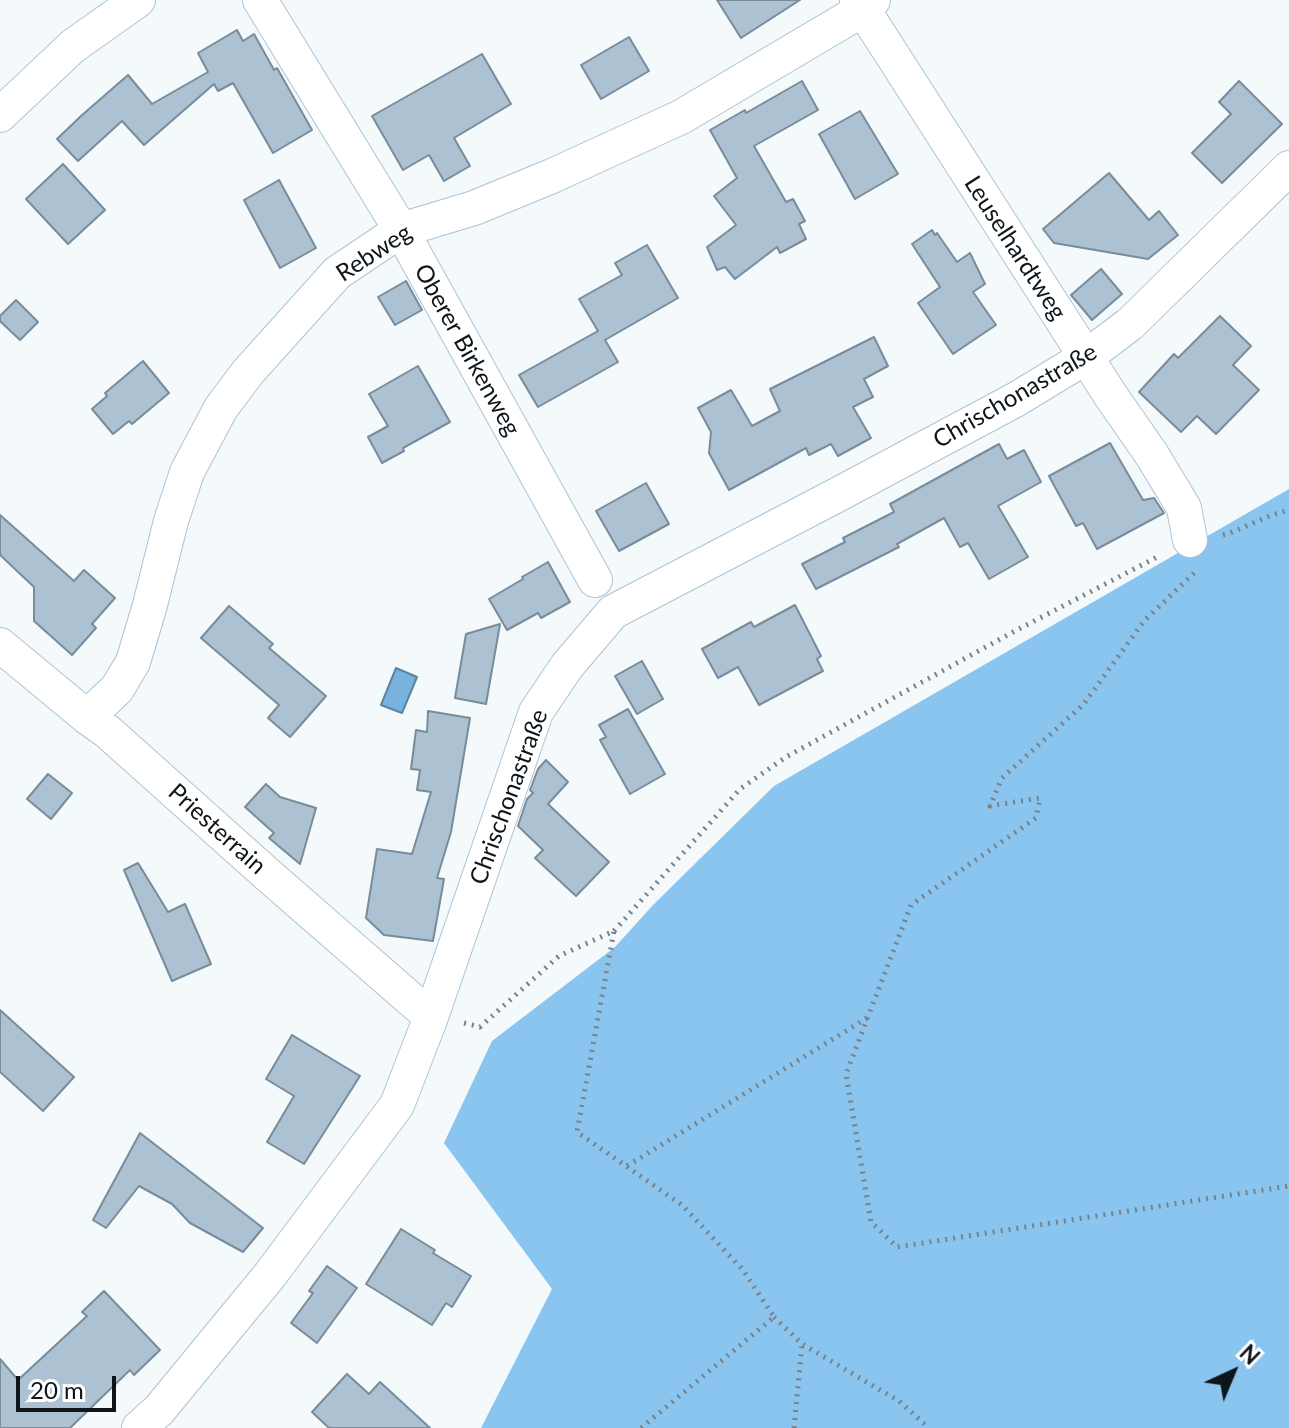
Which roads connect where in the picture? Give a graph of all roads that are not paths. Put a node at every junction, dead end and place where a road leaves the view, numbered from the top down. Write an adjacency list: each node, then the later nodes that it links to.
1 (138, 0): 4 (street)
2 (260, 0): 6 (street, Oberer Birkenweg)
3 (864, 3): 6 (street, Rebweg); 7 (street, Leuselhardtweg)
4 (0, 115)
5 (1289, 168): 7 (street, Chrischonastraße)
6 (401, 230): 9 (street, Oberer Birkenweg); 11 (street, Rebweg)
7 (1086, 357): 8 (street, Leuselhardtweg); 9 (street, Chrischonastraße)
8 (1190, 540)
9 (604, 597): 12 (street, Chrischonastraße)
10 (0, 645): 11 (street, Priesterrain)
11 (87, 717): 12 (street, Priesterrain)
12 (431, 1017): 13 (street, Chrischonastraße)
13 (139, 1428)

